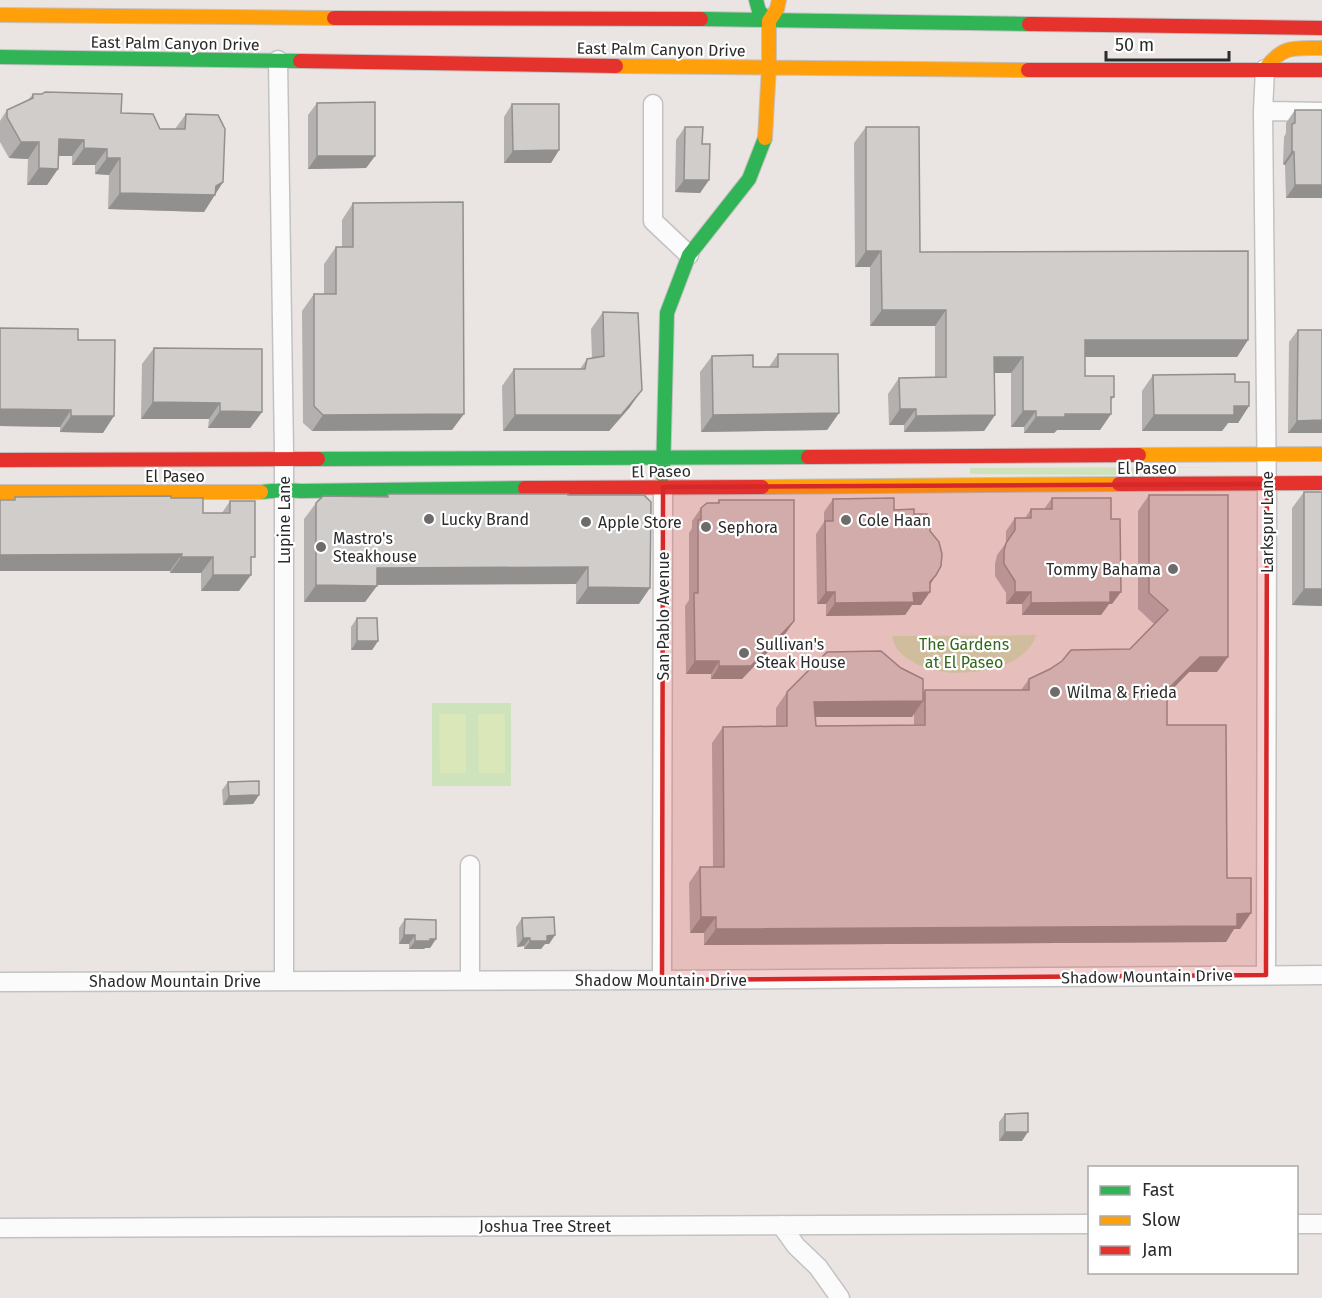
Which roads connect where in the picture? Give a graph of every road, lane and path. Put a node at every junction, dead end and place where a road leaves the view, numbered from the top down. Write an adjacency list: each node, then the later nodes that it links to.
1 (433, 0): 6 (street)
2 (756, 0): 8 (street)
3 (779, 0): 8 (street, San Pablo Avenue)
4 (697, 5): 7 (street)
5 (0, 15): 6 (street, East Palm Canyon Drive)
6 (433, 20): 7 (street, East Palm Canyon Drive)
7 (668, 20): 8 (street, East Palm Canyon Drive)
8 (769, 21): 9 (street, East Palm Canyon Drive); 13 (street, San Pablo Avenue)
9 (1322, 28)
10 (1322, 48): 14 (street)
11 (0, 57): 12 (street, East Palm Canyon Drive)
12 (279, 60): 13 (street, East Palm Canyon Drive); 25 (street, Lupine Lane)
13 (769, 66): 14 (street, East Palm Canyon Drive); 19 (street, San Pablo Avenue)
14 (1265, 69): 15 (street, East Palm Canyon Drive); 17 (street, Larkspur Lane)
15 (1322, 70)
16 (653, 104): 19 (street)
17 (1263, 111): 18 (street); 20 (street, Larkspur Lane)
18 (1322, 112)
19 (689, 255): 24 (street, San Pablo Avenue)
20 (1267, 454): 21 (street, El Paseo); 22 (street, El Paseo); 29 (street, Larkspur Lane)
21 (1322, 454)
22 (964, 456): 23 (street, El Paseo); 32 (street)
23 (925, 457): 24 (street, El Paseo); 31 (street)
24 (663, 458): 25 (street, El Paseo); 33 (street, San Pablo Avenue)
25 (284, 459): 26 (street, El Paseo); 34 (street, Lupine Lane)
26 (0, 460)
27 (1244, 471): 30 (street)
28 (1322, 483): 29 (street, El Paseo)
29 (1267, 484): 30 (street, El Paseo); 37 (street, Larkspur Lane)
30 (1106, 485): 32 (street, El Paseo)
31 (925, 486): 32 (street, El Paseo); 33 (street, El Paseo)
32 (967, 486)
33 (663, 487): 34 (street, El Paseo); 41 (street, San Pablo Avenue)
34 (284, 490): 35 (street, El Paseo); 39 (street, Lupine Lane)
35 (0, 492)
36 (470, 865): 40 (street)
37 (1266, 975): 38 (street, Shadow Mountain Drive); 41 (street, Shadow Mountain Drive)
38 (1322, 975)
39 (284, 980): 40 (street, Shadow Mountain Drive); 42 (street, Shadow Mountain Drive)
40 (470, 980): 41 (street, Shadow Mountain Drive)
41 (662, 980)
42 (0, 982)
43 (1088, 1224): 46 (street, Joshua Tree Street)
44 (1298, 1224): 45 (street)
45 (1322, 1224)
46 (781, 1225): 47 (street, Joshua Tree Street); 48 (street)
47 (0, 1228)
48 (840, 1298)

